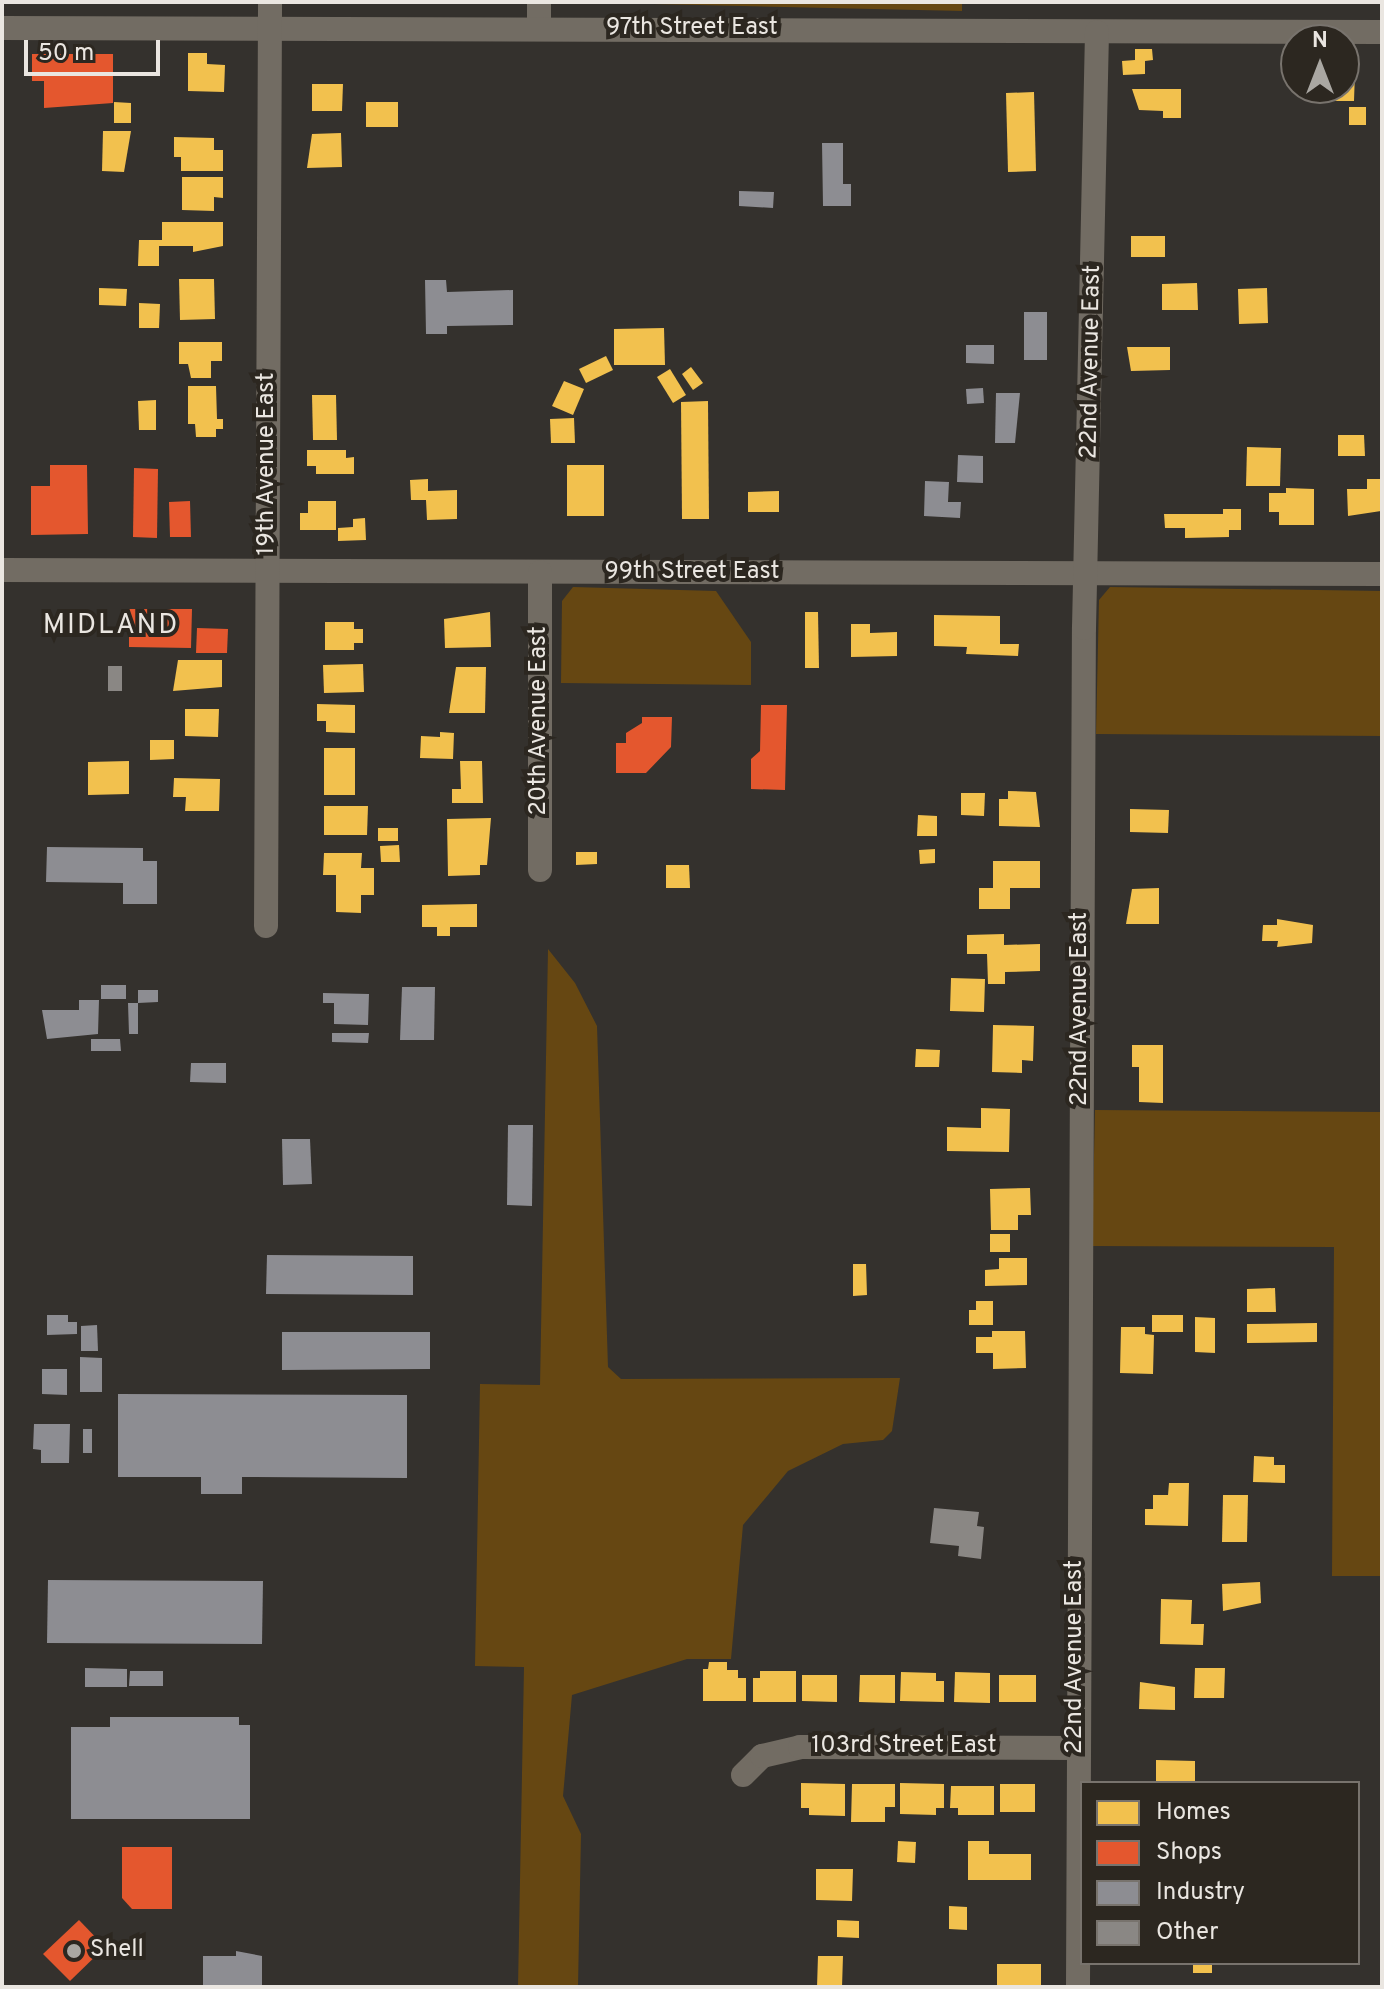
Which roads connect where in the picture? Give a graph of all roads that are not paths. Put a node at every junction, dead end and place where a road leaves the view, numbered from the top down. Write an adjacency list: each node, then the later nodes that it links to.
1 (270, 2): 4 (street, 19th Avenue East)
2 (539, 2): 5 (street)
3 (2, 28): 4 (street, 97th Street East)
4 (270, 28): 5 (street, 97th Street East); 9 (street, 19th Avenue East)
5 (539, 28): 6 (street, 97th Street East)
6 (1097, 32): 7 (street, 97th Street East); 12 (street, 22nd Avenue East)
7 (1382, 32)
8 (2, 570): 9 (street, 99th Street East)
9 (267, 571): 10 (street, 99th Street East); 14 (street, 19th Avenue East)
10 (540, 572): 12 (street, 99th Street East); 13 (street, 20th Avenue East)
11 (1382, 574): 12 (street, 99th Street East)
12 (1089, 575): 15 (street, 22nd Avenue East)
13 (540, 870)
14 (266, 926)
15 (1075, 1748): 16 (street, 103rd Street East); 17 (street, 22nd Avenue East)
16 (743, 1775)
17 (1078, 1987)

